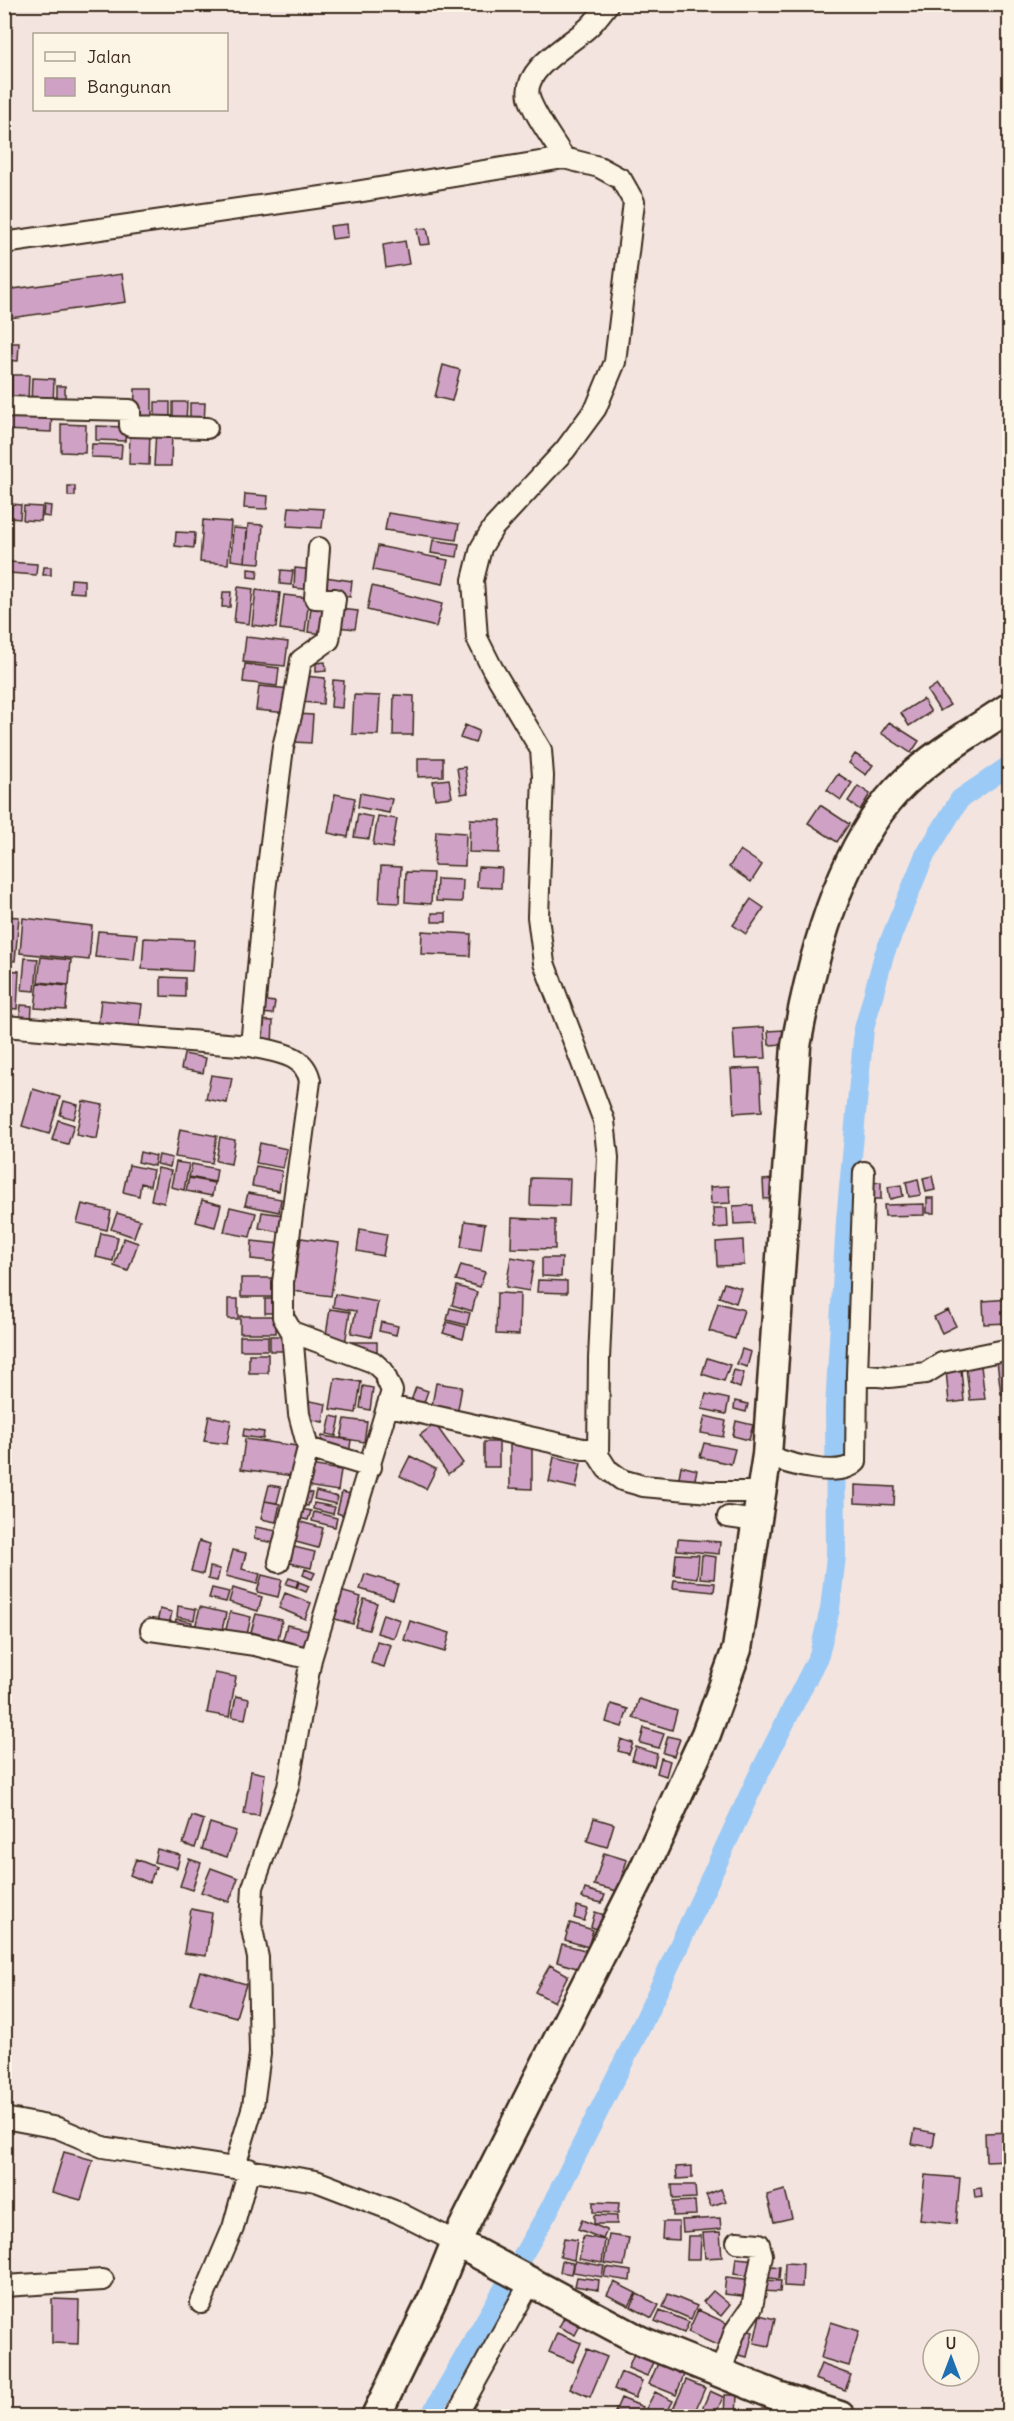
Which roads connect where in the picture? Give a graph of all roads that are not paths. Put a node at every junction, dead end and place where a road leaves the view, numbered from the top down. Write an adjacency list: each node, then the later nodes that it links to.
1 (608, 4): 2 (street)
2 (564, 158): 3 (street); 16 (street)
3 (4, 243)
4 (4, 406): 5 (street)
5 (207, 428)
6 (319, 548): 9 (street)
7 (1010, 707): 17 (street)
8 (4, 1026): 9 (street)
9 (251, 1046): 11 (street)
10 (864, 1172): 13 (street)
11 (291, 1332): 14 (street); 15 (street)
12 (1010, 1349): 13 (street)
13 (857, 1374): 17 (street)
14 (389, 1406): 16 (street); 18 (street)
15 (308, 1448): 18 (street); 22 (street)
16 (597, 1449): 19 (street)
17 (776, 1459): 19 (street)
18 (371, 1467): 24 (street)
19 (761, 1492): 21 (street)
20 (728, 1517): 21 (street)
21 (756, 1521): 28 (street)
22 (279, 1562)
23 (151, 1630): 24 (street)
24 (312, 1659): 26 (street)
25 (4, 2118): 26 (street)
26 (242, 2168): 28 (street); 32 (street)
27 (737, 2242): 33 (street)
28 (464, 2246): 30 (street); 35 (street)
29 (103, 2280): 31 (street)
30 (527, 2281): 33 (street); 36 (street)
31 (4, 2286)
32 (201, 2304)
33 (720, 2374): 34 (street)
34 (808, 2411): 37 (street)
35 (376, 2416)
36 (459, 2416)
37 (840, 2416)

